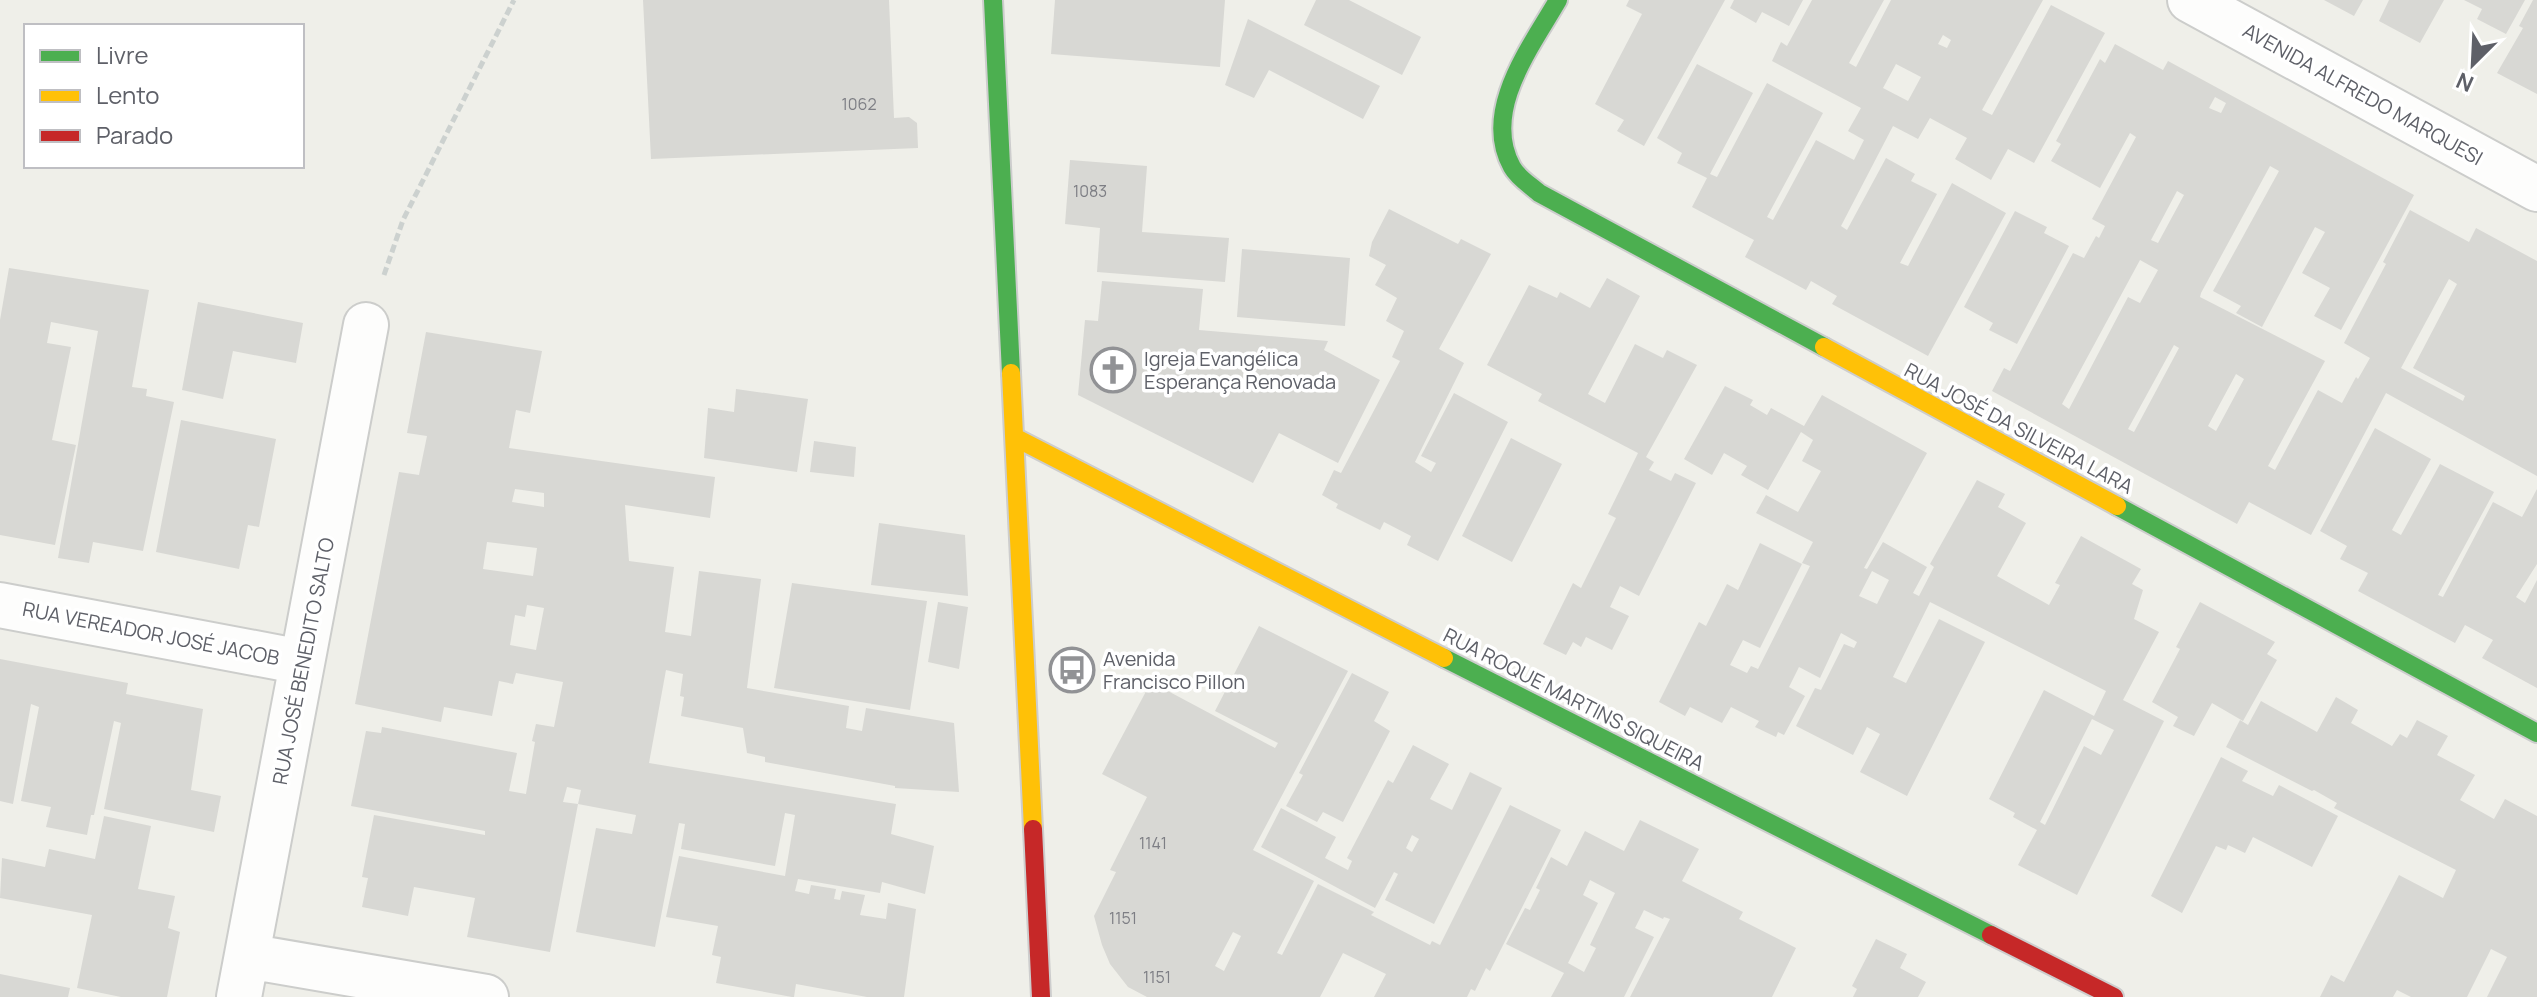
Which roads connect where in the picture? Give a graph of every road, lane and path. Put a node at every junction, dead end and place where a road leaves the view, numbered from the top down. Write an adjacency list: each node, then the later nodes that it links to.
1 (514, 0): 6 (path)
2 (993, 0): 7 (street)
3 (1558, 0): 10 (street, RUA JOSÉ DA SILVEIRA LARA)
4 (2190, 0): 5 (street, AVENIDA ALFREDO MARQUESI)
5 (2537, 189)
6 (366, 325): 9 (street, RUA JOSÉ BENEDITO SALTO)
7 (1016, 438): 13 (street); 14 (street, RUA ROQUE MARTINS SIQUEIRA)
8 (0, 605): 9 (street, RUA VEREADOR JOSÉ JACOB)
9 (302, 662): 11 (street, RUA JOSÉ BENEDITO SALTO)
10 (2537, 733)
11 (243, 976): 12 (street)
12 (486, 997)
13 (1041, 997)
14 (2114, 997)

